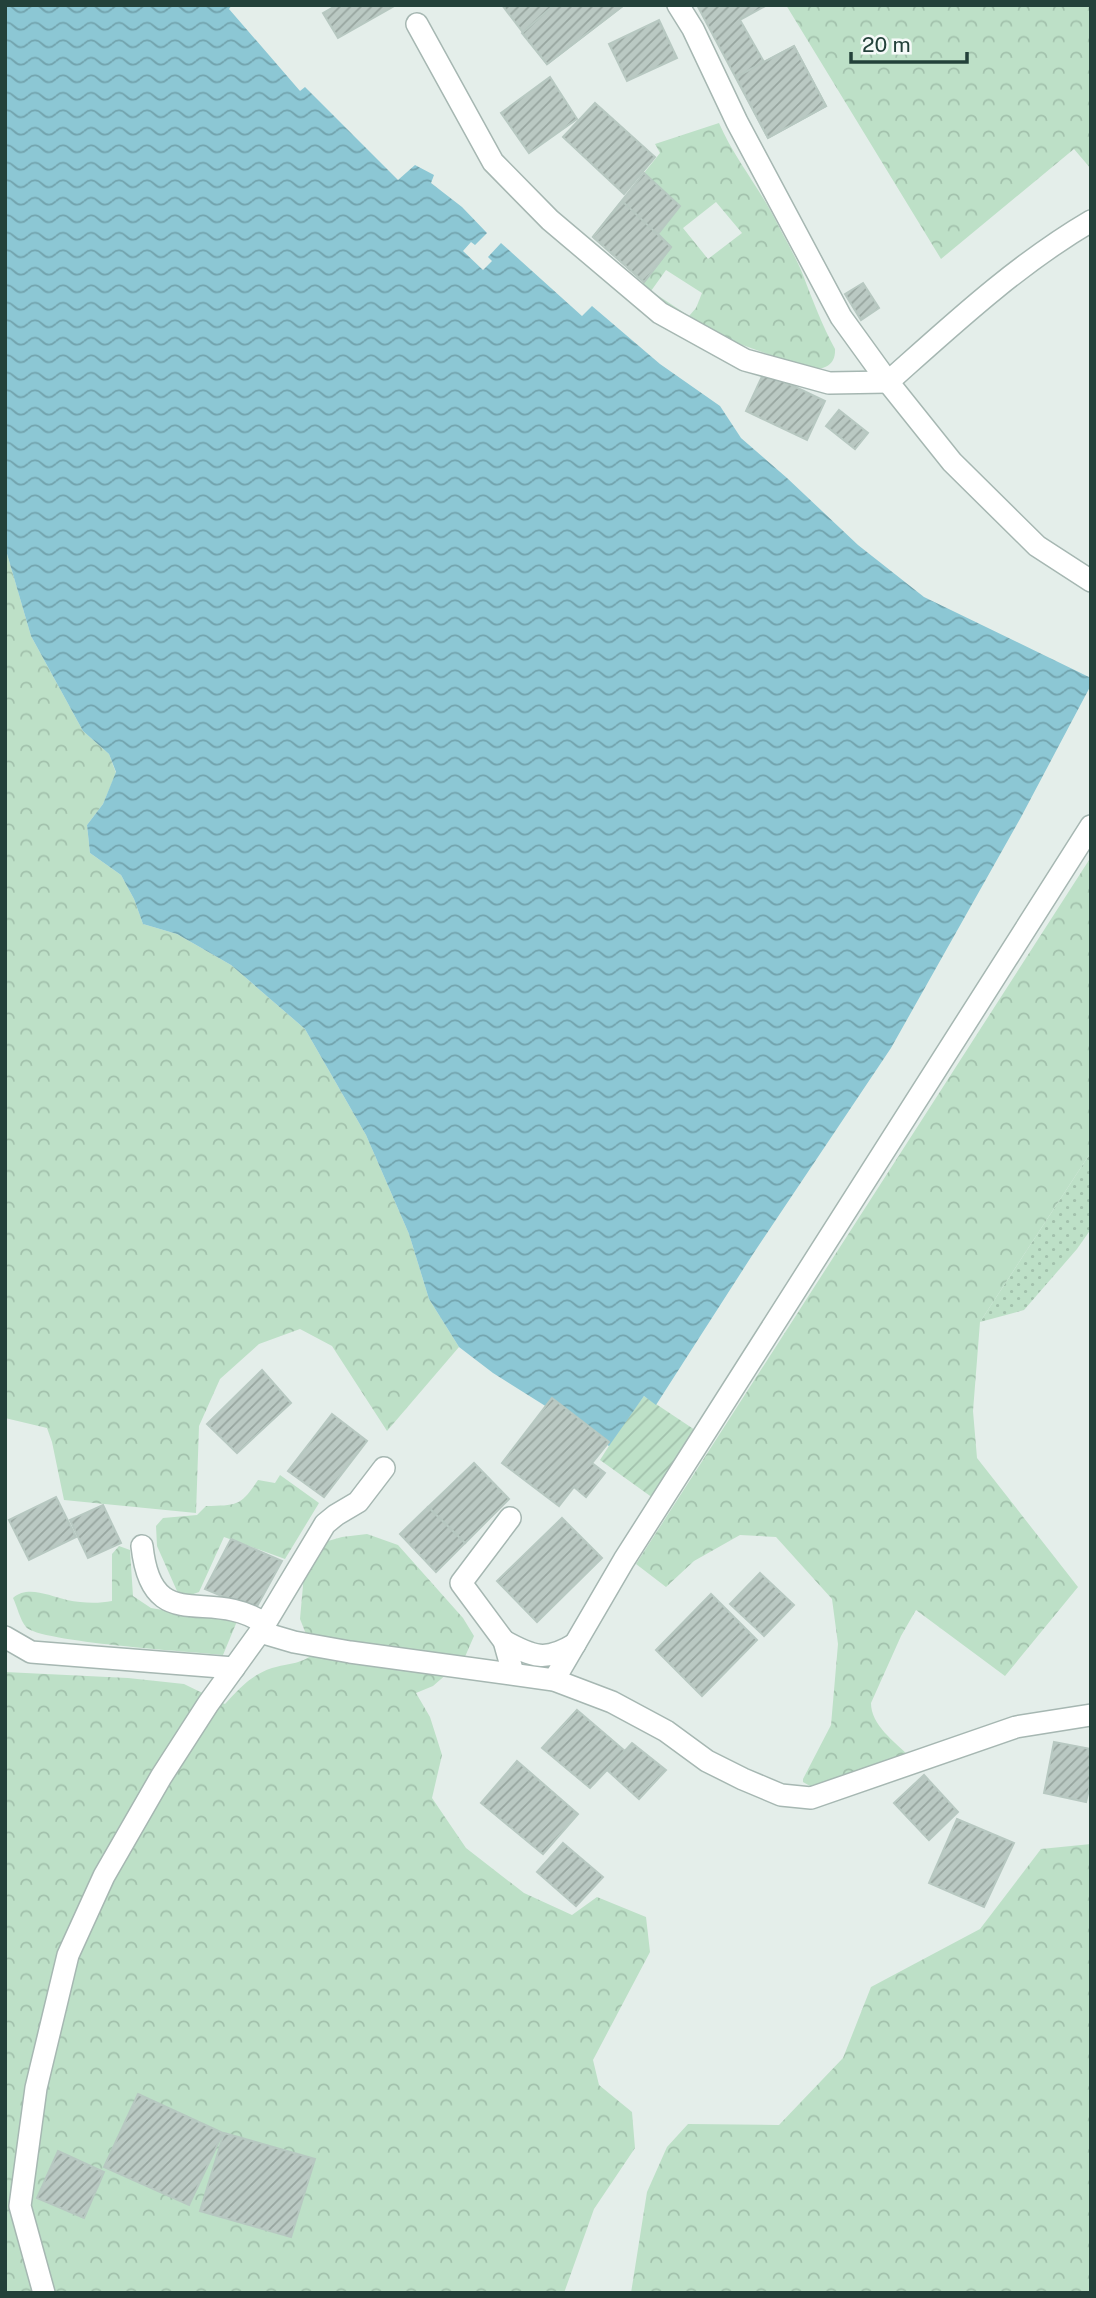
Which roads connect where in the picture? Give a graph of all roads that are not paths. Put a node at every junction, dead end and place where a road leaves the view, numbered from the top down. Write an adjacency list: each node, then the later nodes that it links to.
1 (678, 5): 4 (street)
2 (417, 24): 4 (street)
3 (1091, 221): 4 (street)
4 (888, 382): 5 (street)
5 (1091, 581)
6 (1091, 826): 13 (street)
7 (384, 1468): 10 (street)
8 (510, 1518): 12 (street)
9 (142, 1546): 10 (street)
10 (262, 1628): 14 (street); 15 (street)
11 (5, 1637): 14 (street)
12 (504, 1641): 13 (street); 15 (street)
13 (575, 1644): 16 (street)
14 (234, 1668): 18 (street)
15 (513, 1673): 16 (street)
16 (555, 1680): 17 (street)
17 (1091, 1715)
18 (44, 2293)

